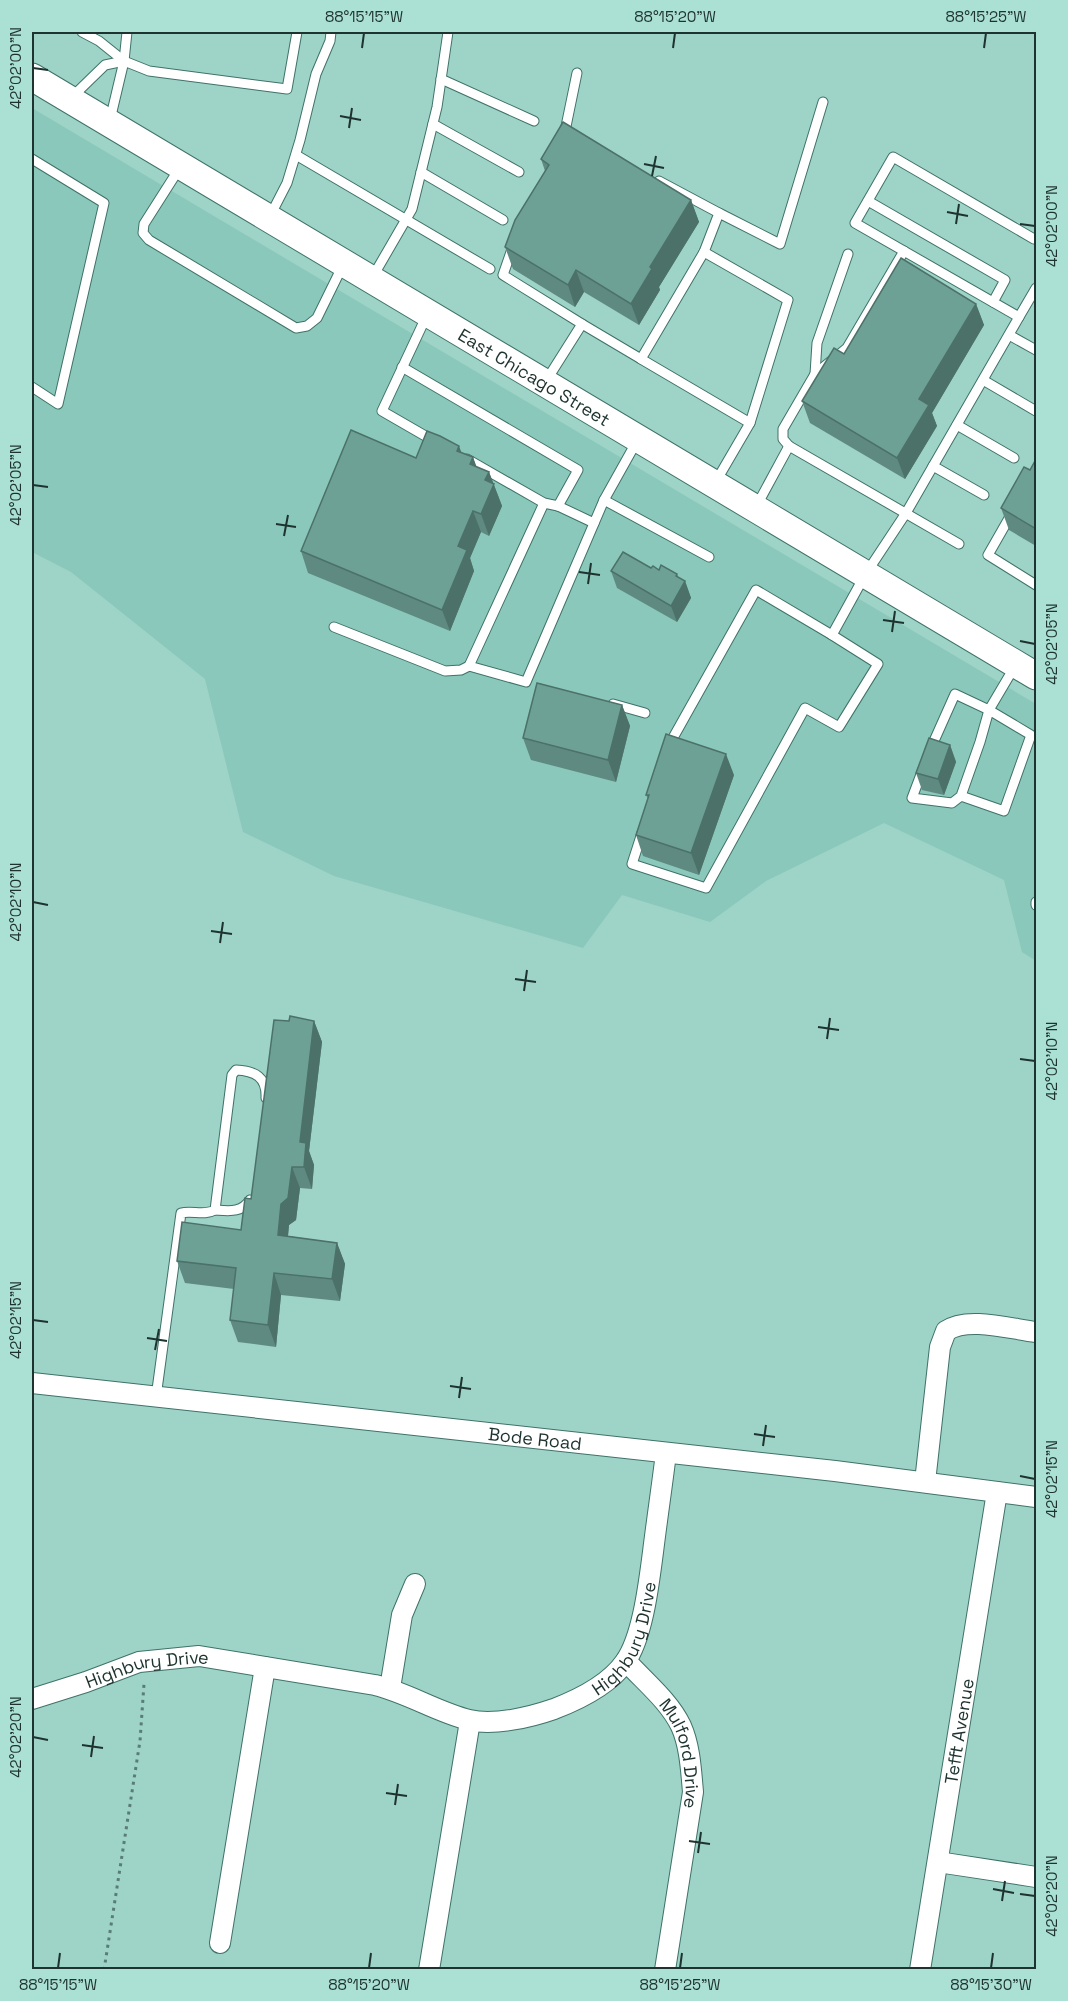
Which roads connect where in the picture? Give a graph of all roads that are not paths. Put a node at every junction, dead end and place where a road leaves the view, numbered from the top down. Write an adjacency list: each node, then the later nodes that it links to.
1 (82, 32): 6 (lane)
2 (127, 32): 6 (lane)
3 (297, 32): 6 (lane)
4 (331, 32): 18 (lane)
5 (448, 32): 9 (lane)
6 (124, 61): 10 (lane); 13 (lane)
7 (577, 73): 15 (lane)
8 (32, 77): 10 (main road, East Chicago Street)
9 (441, 79): 12 (lane); 14 (lane)
10 (69, 100): 13 (main road, East Chicago Street)
11 (824, 102): 25 (lane)
12 (534, 121)
13 (110, 124): 20 (main road, East Chicago Street)
14 (433, 124): 21 (lane); 22 (lane)
15 (566, 133): 16 (lane); 17 (lane)
16 (576, 138)
17 (561, 142)
18 (296, 155): 26 (lane); 27 (lane)
19 (32, 159): 49 (lane)
20 (181, 166): 26 (main road, East Chicago Street); 34 (lane)
21 (421, 172): 27 (lane); 28 (lane)
22 (519, 172)
23 (649, 176): 25 (lane)
24 (868, 201): 30 (lane); 31 (lane); 38 (lane)
25 (719, 213): 32 (lane)
26 (269, 219): 34 (main road, East Chicago Street)
27 (407, 219): 35 (lane); 36 (lane)
28 (502, 220)
29 (517, 236): 41 (lane)
30 (1034, 239)
31 (904, 251): 38 (lane); 46 (lane)
32 (704, 252): 44 (lane); 51 (lane)
33 (848, 254): 46 (lane)
34 (344, 263): 36 (main road, East Chicago Street)
35 (490, 269)
36 (371, 280): 39 (main road, East Chicago Street)
37 (1036, 289): 40 (lane)
38 (993, 302): 40 (lane)
39 (428, 312): 45 (lane); 48 (main road, East Chicago Street)
40 (1019, 317): 42 (lane)
41 (582, 324): 44 (lane); 48 (lane)
42 (1009, 335): 43 (lane); 47 (lane)
43 (1036, 350)
44 (641, 359): 51 (lane)
45 (402, 367): 54 (lane); 63 (lane)
46 (815, 374): 55 (lane)
47 (983, 380): 50 (lane); 52 (lane)
48 (544, 383): 53 (main road, East Chicago Street)
49 (32, 387)
50 (1036, 411)
51 (750, 423): 59 (lane)
52 (957, 425): 57 (lane); 58 (lane)
53 (639, 439): 59 (main road, East Chicago Street); 61 (lane)
54 (443, 446)
55 (789, 446): 65 (lane); 66 (lane)
56 (453, 452): 62 (lane)
57 (1014, 458)
58 (933, 466): 60 (lane); 66 (lane)
59 (714, 485): 65 (main road, East Chicago Street)
60 (984, 495)
61 (604, 500): 67 (lane); 69 (lane)
62 (544, 503): 63 (lane); 74 (lane)
63 (558, 506): 67 (lane)
64 (1015, 508): 71 (lane)
65 (755, 509): 70 (main road, East Chicago Street)
66 (906, 513): 68 (lane); 70 (lane)
67 (594, 523): 76 (lane)
68 (959, 544)
69 (709, 557)
70 (865, 575): 73 (lane); 75 (main road, East Chicago Street)
71 (1036, 585)
72 (334, 627): 74 (lane)
73 (832, 635): 81 (lane); 83 (lane)
74 (469, 666): 76 (lane)
75 (1030, 670): 79 (lane)
76 (526, 682): 77 (lane)
77 (537, 685)
78 (602, 701): 80 (lane)
79 (989, 710): 82 (lane); 82 (lane); 82 (lane)
80 (645, 713)
81 (668, 750)
82 (961, 796)
83 (646, 818)
84 (265, 1108): 86 (lane)
85 (254, 1190): 86 (lane)
86 (215, 1210): 89 (lane)
87 (1036, 1332): 91 (street)
88 (32, 1383): 89 (street, Bode Road)
89 (156, 1397): 90 (street, Bode Road)
90 (666, 1453): 91 (street, Bode Road); 95 (street, Highbury Drive)
91 (926, 1482): 92 (street, Bode Road)
92 (997, 1492): 93 (street, Bode Road); 100 (street, Tefft Avenue)
93 (1036, 1497)
94 (415, 1584): 97 (street)
95 (626, 1661): 99 (street, Highbury Drive); 104 (street, Mulford Drive)
96 (265, 1667): 97 (street, Highbury Drive); 98 (street, Highbury Drive); 102 (street)
97 (390, 1688): 99 (street, Highbury Drive)
98 (32, 1699)
99 (470, 1721): 103 (street)
100 (938, 1862): 101 (street); 105 (street, Tefft Avenue)
101 (1036, 1877)
102 (220, 1943)
103 (429, 1970)
104 (665, 1970)
105 (920, 1970)

